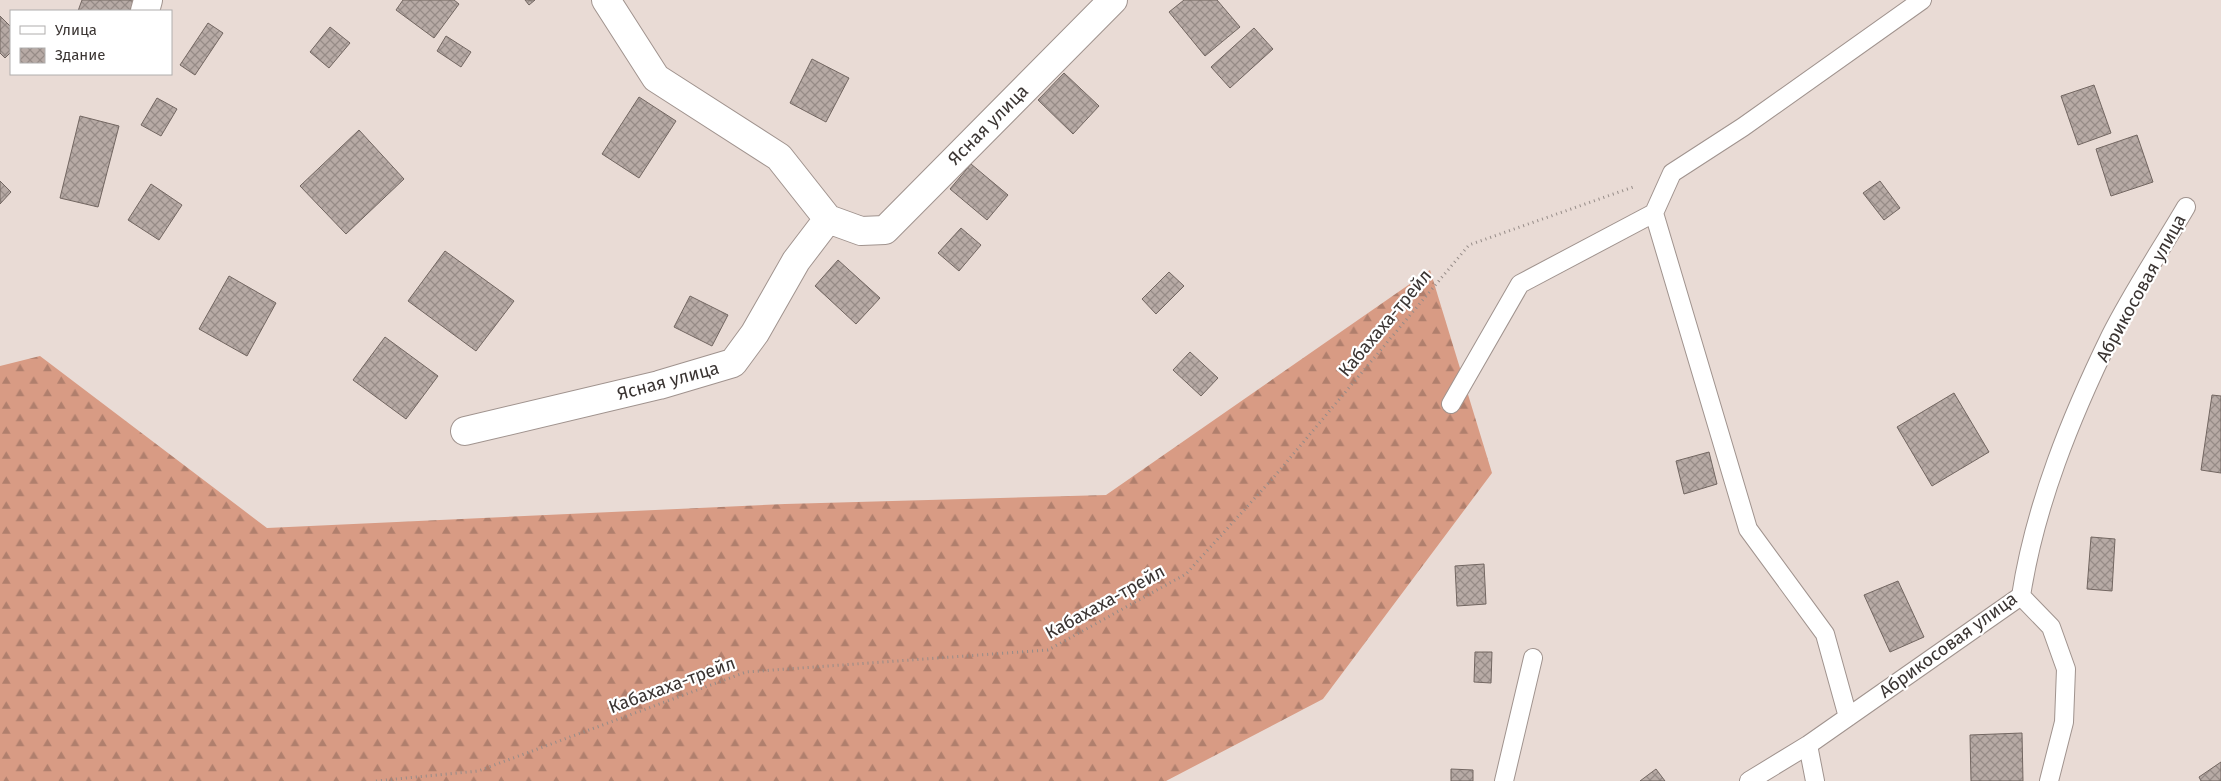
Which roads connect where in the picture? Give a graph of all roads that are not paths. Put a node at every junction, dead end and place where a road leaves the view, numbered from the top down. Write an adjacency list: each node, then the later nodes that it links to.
1 (606, 0): 6 (street)
2 (1113, 0): 6 (street, Ясная улица)
3 (1922, 0): 5 (lane)
4 (2186, 207): 9 (lane, Абрикосовая улица)
5 (1654, 213): 7 (lane); 11 (lane)
6 (828, 219): 8 (street, Ясная улица)
7 (1451, 404)
8 (464, 432)
9 (2021, 596): 11 (lane, Абрикосовая улица); 16 (lane)
10 (1533, 658): 13 (lane)
11 (1848, 717): 12 (lane, Абрикосовая улица)
12 (1808, 745): 14 (lane, Абрикосовая улица); 15 (lane)
13 (1504, 781)
14 (1749, 781)
15 (1815, 781)
16 (2049, 781)

